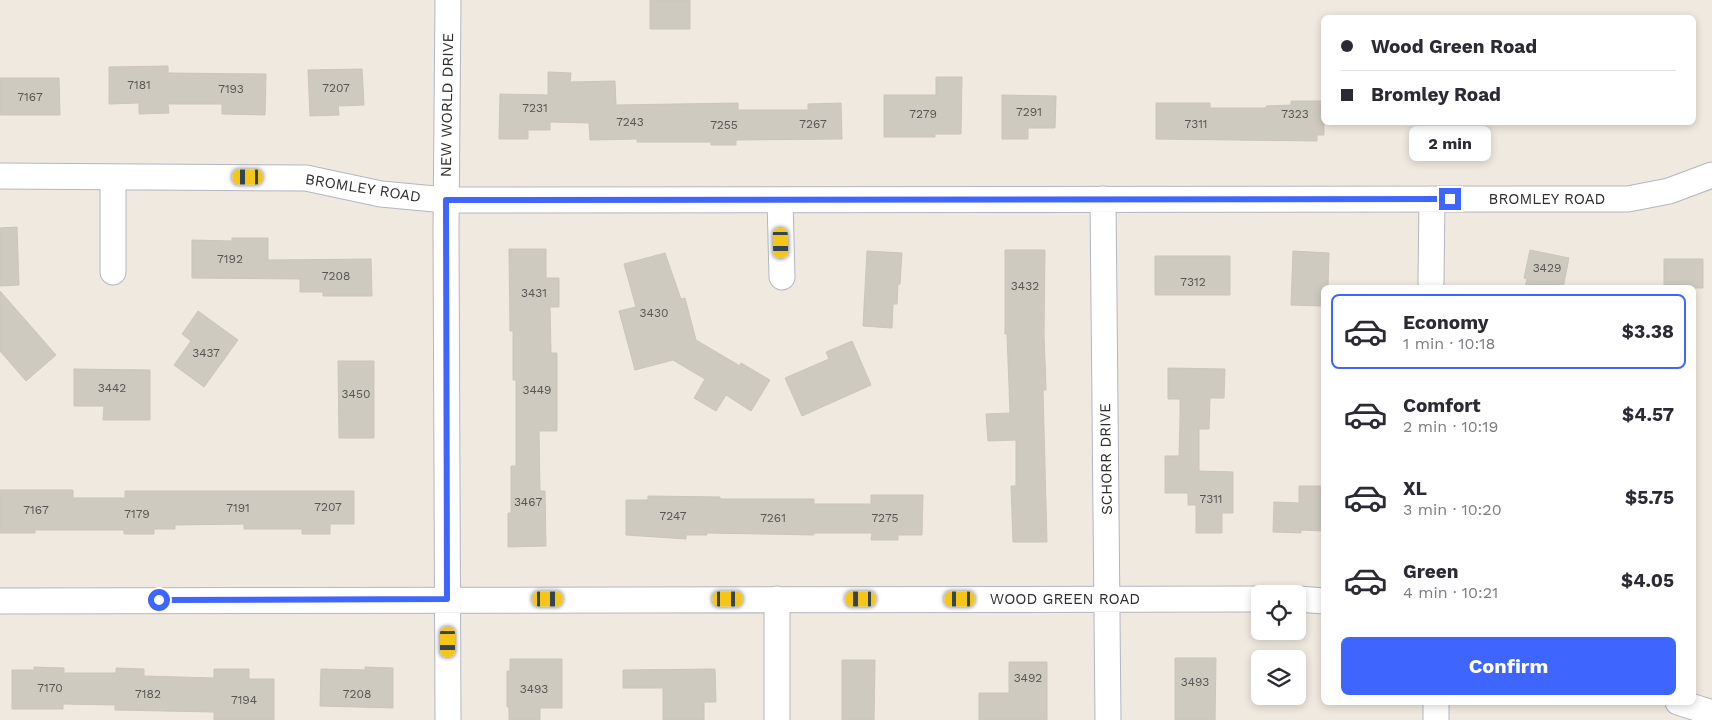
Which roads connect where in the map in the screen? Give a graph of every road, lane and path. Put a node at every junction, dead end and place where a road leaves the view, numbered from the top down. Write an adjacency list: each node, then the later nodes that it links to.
1 (448, 0): 7 (street, NEW WORLD DRIVE)
2 (1712, 175): 6 (street, BROMLEY ROAD)
3 (0, 176): 4 (street, BROMLEY ROAD)
4 (113, 177): 7 (street, BROMLEY ROAD); 9 (street)
5 (1103, 199): 6 (street, BROMLEY ROAD); 8 (street, BROMLEY ROAD); 14 (street, SCHORR DRIVE)
6 (1432, 199): 11 (street)
7 (446, 200): 8 (street, BROMLEY ROAD); 12 (street, NEW WORLD DRIVE)
8 (780, 200): 10 (street)
9 (114, 272)
10 (782, 277)
11 (1431, 282)
12 (447, 599): 13 (street, WOOD GREEN ROAD); 17 (street, WOOD GREEN ROAD); 22 (street, NEW WORLD DRIVE)
13 (777, 599): 14 (street, WOOD GREEN ROAD); 23 (street)
14 (1108, 599): 15 (street, WOOD GREEN ROAD); 24 (street, SCHORR DRIVE)
15 (1251, 599)
16 (1306, 600): 18 (street)
17 (0, 601)
18 (1321, 601)
19 (1436, 705): 25 (street)
20 (1687, 705): 21 (street)
21 (1712, 713)
22 (448, 720)
23 (778, 720)
24 (1108, 720)
25 (1436, 720)

